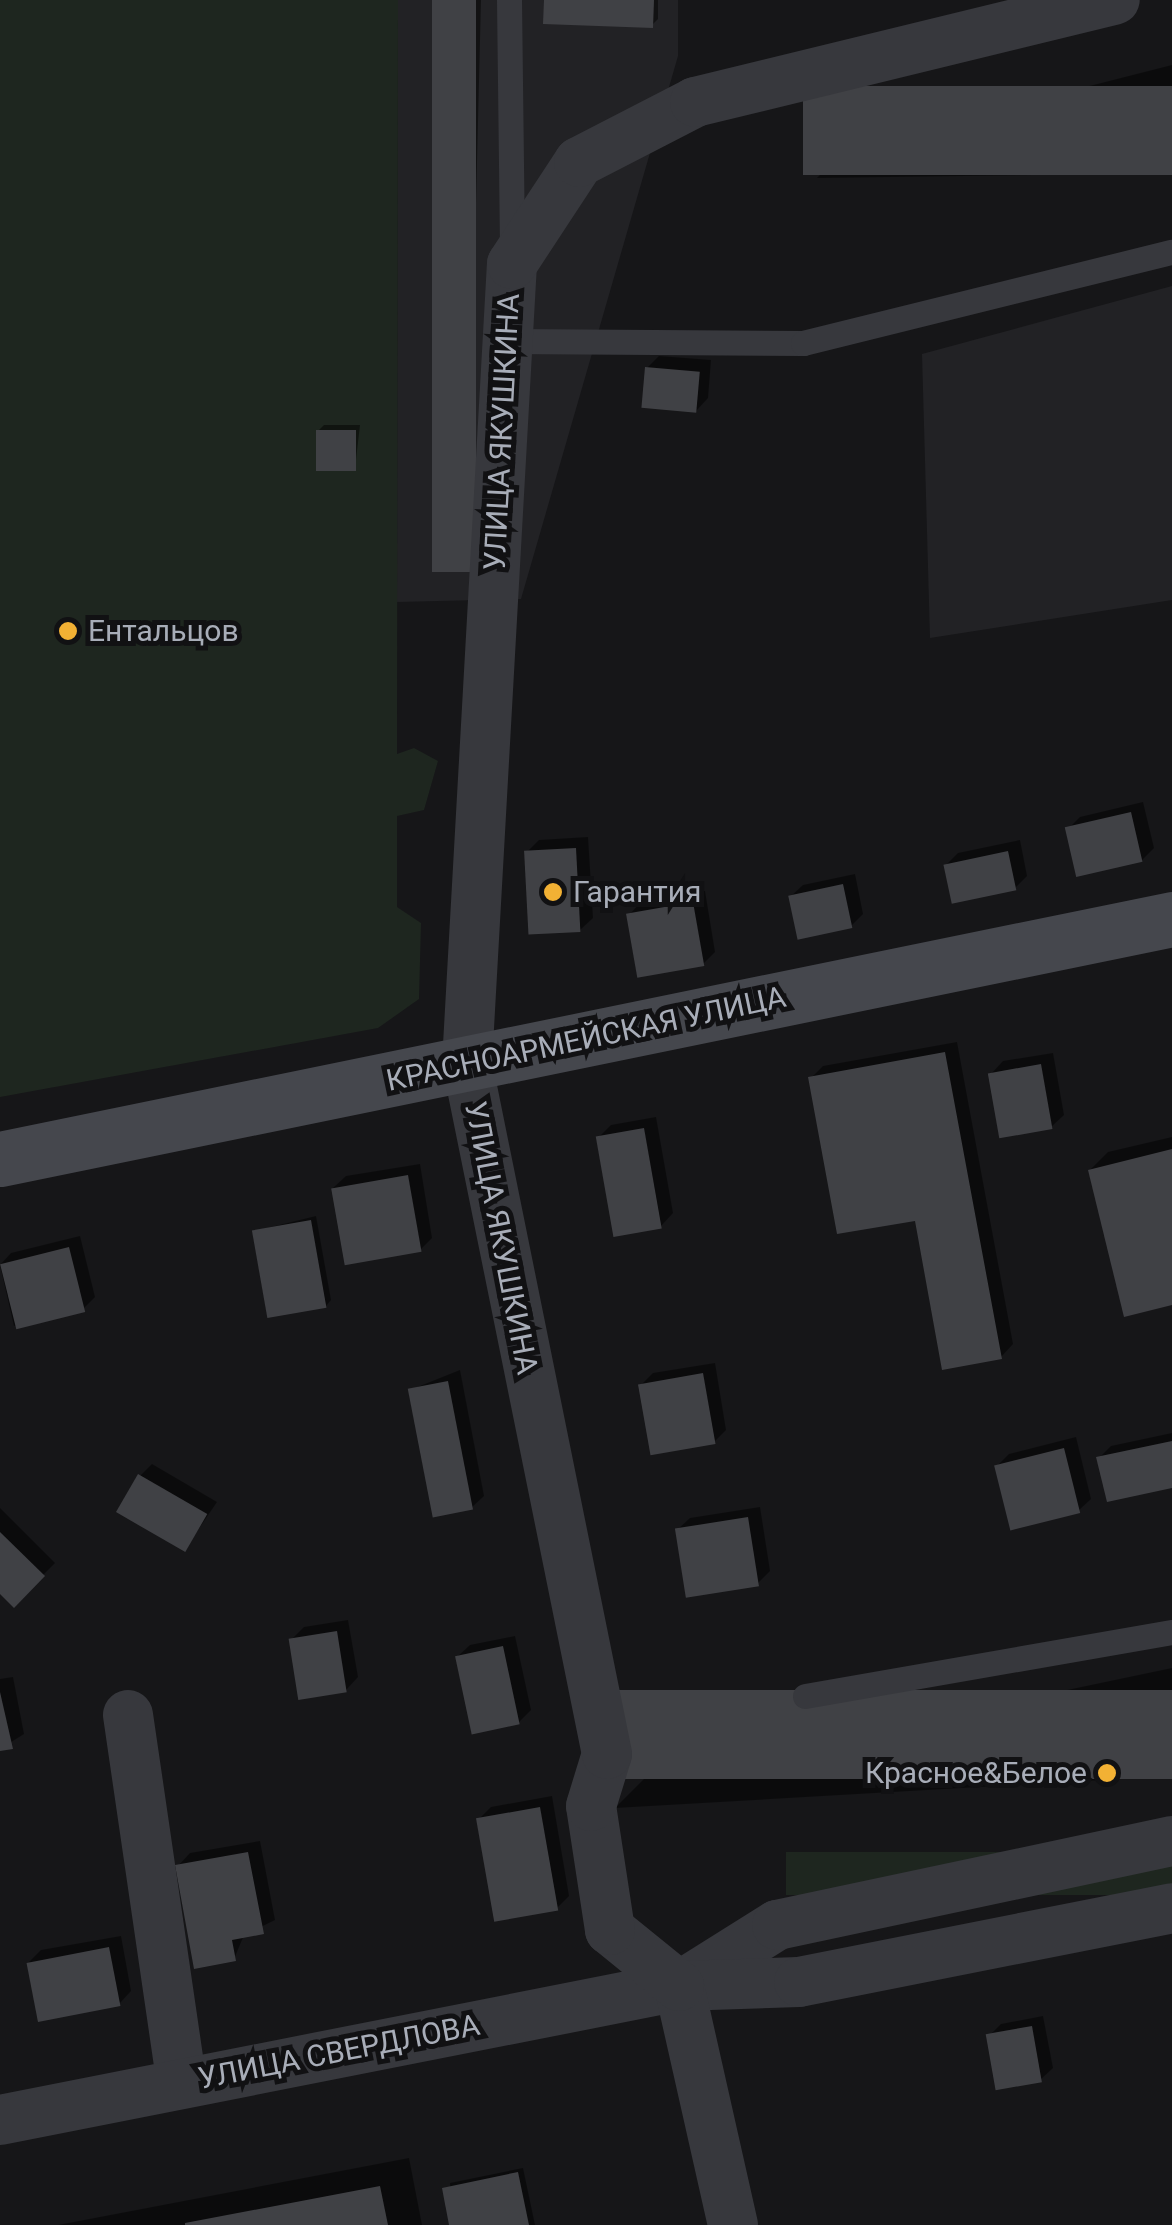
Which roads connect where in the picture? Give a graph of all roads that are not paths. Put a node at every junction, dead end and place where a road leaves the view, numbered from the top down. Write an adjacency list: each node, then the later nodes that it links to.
1 (509, 0): 4 (lane)
2 (1114, 0): 4 (street, УЛИЦА ЯКУШКИНА)
3 (1172, 252): 5 (lane)
4 (512, 264): 5 (street, УЛИЦА ЯКУШКИНА)
5 (507, 341): 7 (street, УЛИЦА ЯКУШКИНА)
6 (1172, 919): 7 (main road, КРАСНОАРМЕЙСКАЯ УЛИЦА)
7 (467, 1063): 8 (main road, КРАСНОАРМЕЙСКАЯ УЛИЦА); 14 (street, УЛИЦА ЯКУШКИНА)
8 (0, 1159)
9 (1172, 1632): 10 (lane)
10 (804, 1696)
11 (128, 1715): 15 (street)
12 (1172, 1841): 14 (street, УЛИЦА СВЕРДЛОВА)
13 (1172, 1908): 14 (street, УЛИЦА СВЕРДЛОВА)
14 (678, 1986): 15 (street, УЛИЦА СВЕРДЛОВА); 17 (street)
15 (182, 2083): 16 (street, УЛИЦА СВЕРДЛОВА)
16 (0, 2120)
17 (733, 2225)

